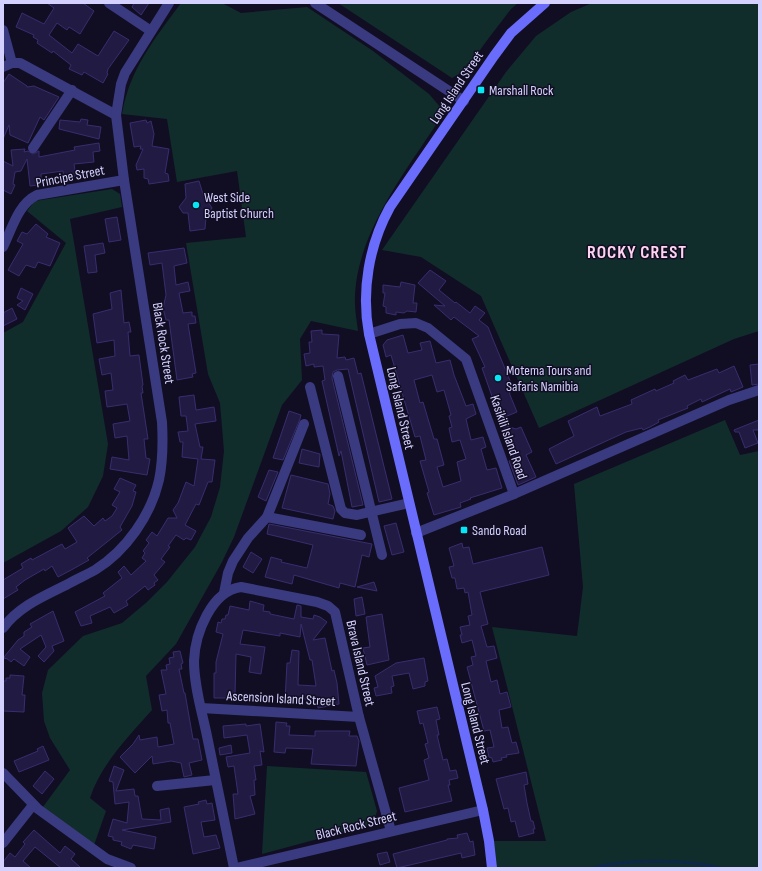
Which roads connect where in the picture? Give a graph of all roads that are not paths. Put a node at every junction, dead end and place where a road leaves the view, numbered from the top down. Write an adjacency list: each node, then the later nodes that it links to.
1 (109, 3): 6 (street)
2 (169, 3): 6 (street, Black Rock Street)
3 (315, 3): 9 (street)
4 (545, 3): 9 (street, Long Island Street)
5 (3, 30): 7 (street)
6 (151, 31): 10 (street, Black Rock Street)
7 (7, 65): 8 (street)
8 (72, 90): 10 (street); 11 (street)
9 (464, 101): 14 (street, Long Island Street)
10 (116, 115): 12 (street, Black Rock Street)
11 (33, 148)
12 (124, 180): 13 (street, Principe Street); 27 (street, Black Rock Street)
13 (3, 247)
14 (369, 334): 19 (street, Kasikili Island Road); 20 (street, Long Island Street)
15 (338, 376): 21 (street)
16 (310, 387): 21 (street)
17 (759, 390): 19 (street)
18 (304, 424): 22 (street)
19 (514, 494): 23 (street)
20 (409, 503): 21 (street); 23 (street, Long Island Street)
21 (372, 511): 25 (street)
22 (267, 517): 24 (street); 26 (street)
23 (416, 534): 34 (street, Long Island Street)
24 (361, 535)
25 (382, 555)
26 (224, 593): 28 (street); 29 (street, Brava Island Street)
27 (3, 628)
28 (201, 708): 29 (street, Ascension Island Street); 31 (street)
29 (359, 717): 35 (street, Brava Island Street)
30 (3, 773): 33 (street)
31 (215, 780): 32 (street); 38 (street)
32 (157, 786)
33 (33, 805): 36 (street); 37 (street)
34 (483, 810): 35 (street, Black Rock Street); 39 (street, Long Island Street)
35 (391, 831): 38 (street, Black Rock Street)
36 (3, 843)
37 (131, 868)
38 (235, 868)
39 (492, 868)

